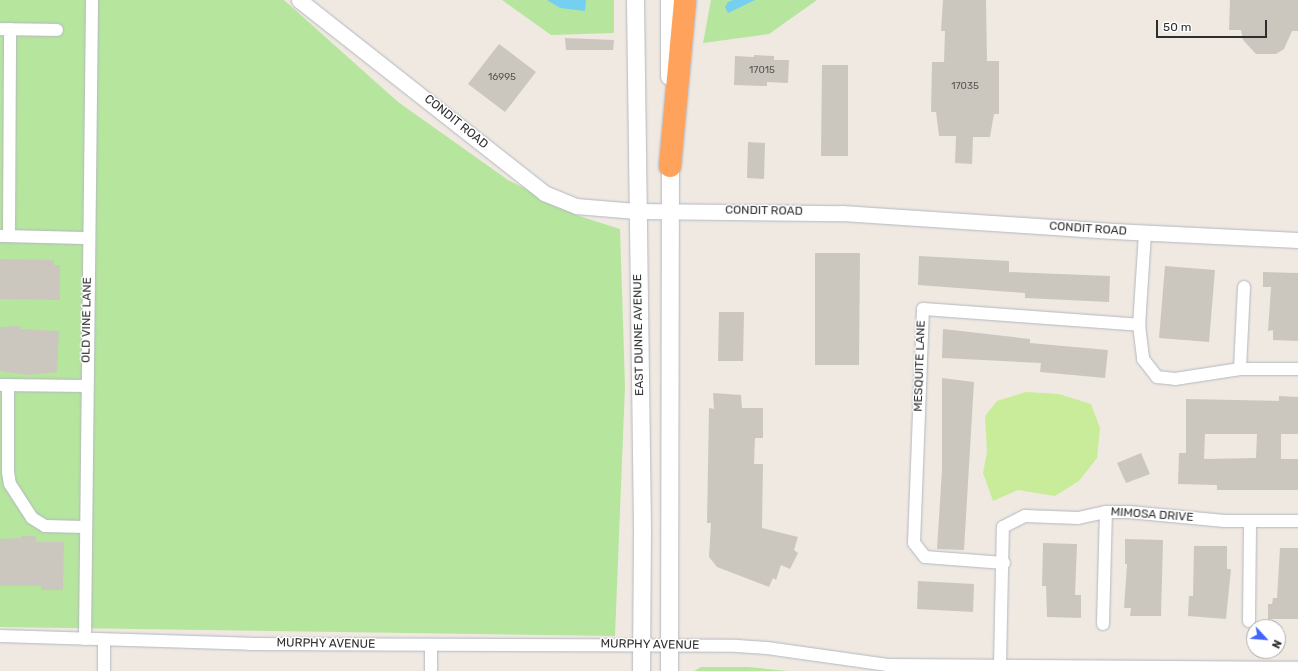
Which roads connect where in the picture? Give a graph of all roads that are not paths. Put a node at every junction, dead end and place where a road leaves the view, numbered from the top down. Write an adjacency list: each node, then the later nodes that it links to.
1 (92, 0): 13 (street, OLD VINE LANE)
2 (299, 0): 9 (street, CONDIT ROAD)
3 (635, 0): 9 (main road, EAST DUNNE AVENUE)
4 (669, 0): 8 (main road)
5 (685, 0): 8 (highway)
6 (5, 29): 7 (street); 12 (street)
7 (57, 30)
8 (670, 166): 10 (main road)
9 (636, 211): 10 (street, CONDIT ROAD); 31 (main road, EAST DUNNE AVENUE)
10 (670, 211): 11 (street, CONDIT ROAD); 32 (main road)
11 (1145, 233): 14 (street, CONDIT ROAD); 16 (street)
12 (5, 236): 13 (street)
13 (88, 238): 20 (street, OLD VINE LANE)
14 (1298, 240)
15 (1244, 287): 17 (street)
16 (1139, 325): 17 (street); 25 (street, MESQUITE LANE)
17 (1240, 369): 18 (street)
18 (1298, 369)
19 (4, 385): 20 (street); 24 (street)
20 (86, 386): 24 (street, OLD VINE LANE)
21 (1106, 512): 22 (street, MIMOSA DRIVE); 25 (street, MIMOSA DRIVE); 27 (street)
22 (1250, 521): 23 (street, MIMOSA DRIVE); 26 (street)
23 (1298, 521)
24 (85, 527): 29 (street, OLD VINE LANE)
25 (1004, 563): 34 (street, MIMOSA DRIVE)
26 (1249, 619)
27 (1103, 624)
28 (0, 636): 29 (street, MURPHY AVENUE)
29 (85, 639): 30 (street, MURPHY AVENUE)
30 (104, 640): 33 (street, MURPHY AVENUE); 36 (street)
31 (641, 644): 32 (street, MURPHY AVENUE); 33 (street, MURPHY AVENUE); 38 (main road, EAST DUNNE AVENUE)
32 (669, 644): 34 (street, MURPHY AVENUE); 39 (main road)
33 (431, 646): 37 (street)
34 (1000, 665): 35 (street, MURPHY AVENUE)
35 (1298, 668)
36 (104, 671)
37 (431, 671)
38 (640, 671)
39 (669, 671)

